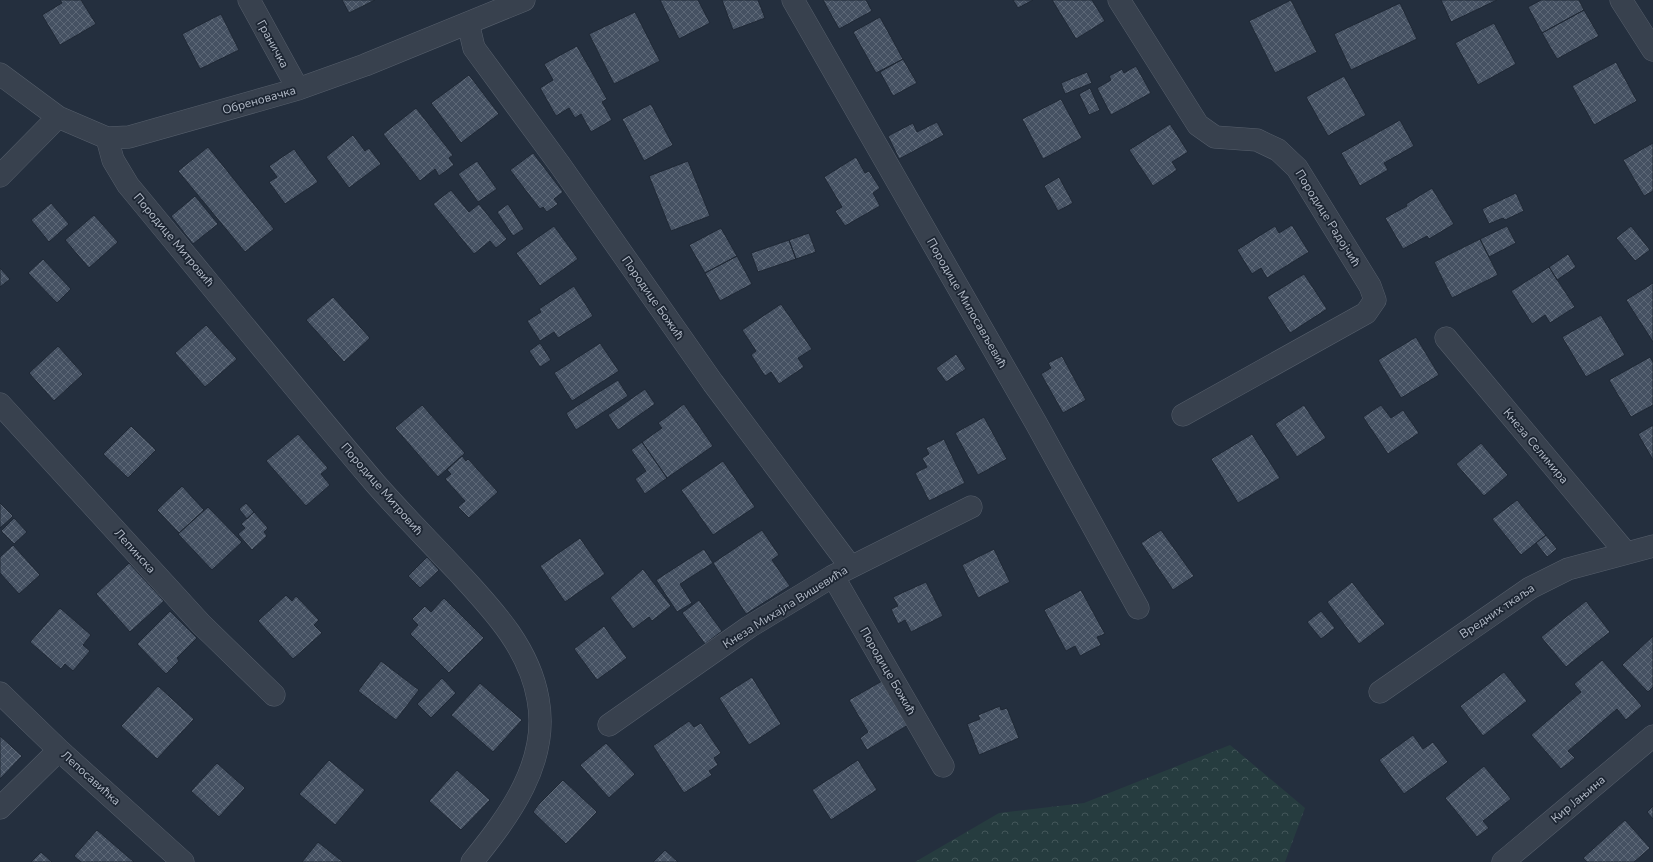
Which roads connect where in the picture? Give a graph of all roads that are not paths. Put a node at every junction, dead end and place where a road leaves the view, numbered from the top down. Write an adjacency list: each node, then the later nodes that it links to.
1 (249, 0): 9 (street, Граничка)
2 (793, 0): 20 (street, Породице Милосављевић)
3 (1118, 0): 15 (street, Породице Радојчић)
4 (1621, 0): 7 (street)
5 (515, 2): 6 (street, Обреновачка)
6 (468, 24): 9 (street, Обреновачка); 19 (street, Породице Божић)
7 (1653, 50)
8 (0, 74): 10 (street, Обреновачка)
9 (298, 89): 11 (street, Обреновачка)
10 (58, 117): 11 (street, Обреновачка); 12 (street)
11 (107, 138): 30 (street, Породице Митровић)
12 (0, 176)
13 (1446, 338): 18 (street, Кнеза Селимира)
14 (0, 404): 23 (street, Лепинска)
15 (1183, 415)
16 (971, 507): 19 (street, Кнеза Михајла Вишевића)
17 (1653, 546): 18 (street, Вредних ткаља)
18 (1626, 553): 21 (street, Вредних ткаља)
19 (842, 571): 24 (street, Кнеза Михајла Вишевића); 27 (street, Породице Божић)
20 (1138, 608)
21 (1380, 692)
22 (0, 693): 26 (street, Лепосавићка)
23 (274, 695)
24 (609, 725)
25 (1653, 736): 31 (street, Кир Јањина)
26 (59, 750): 28 (street); 29 (street, Лепосавићка)
27 (944, 766)
28 (0, 808)
29 (183, 862)
30 (472, 862)
31 (1503, 862)

